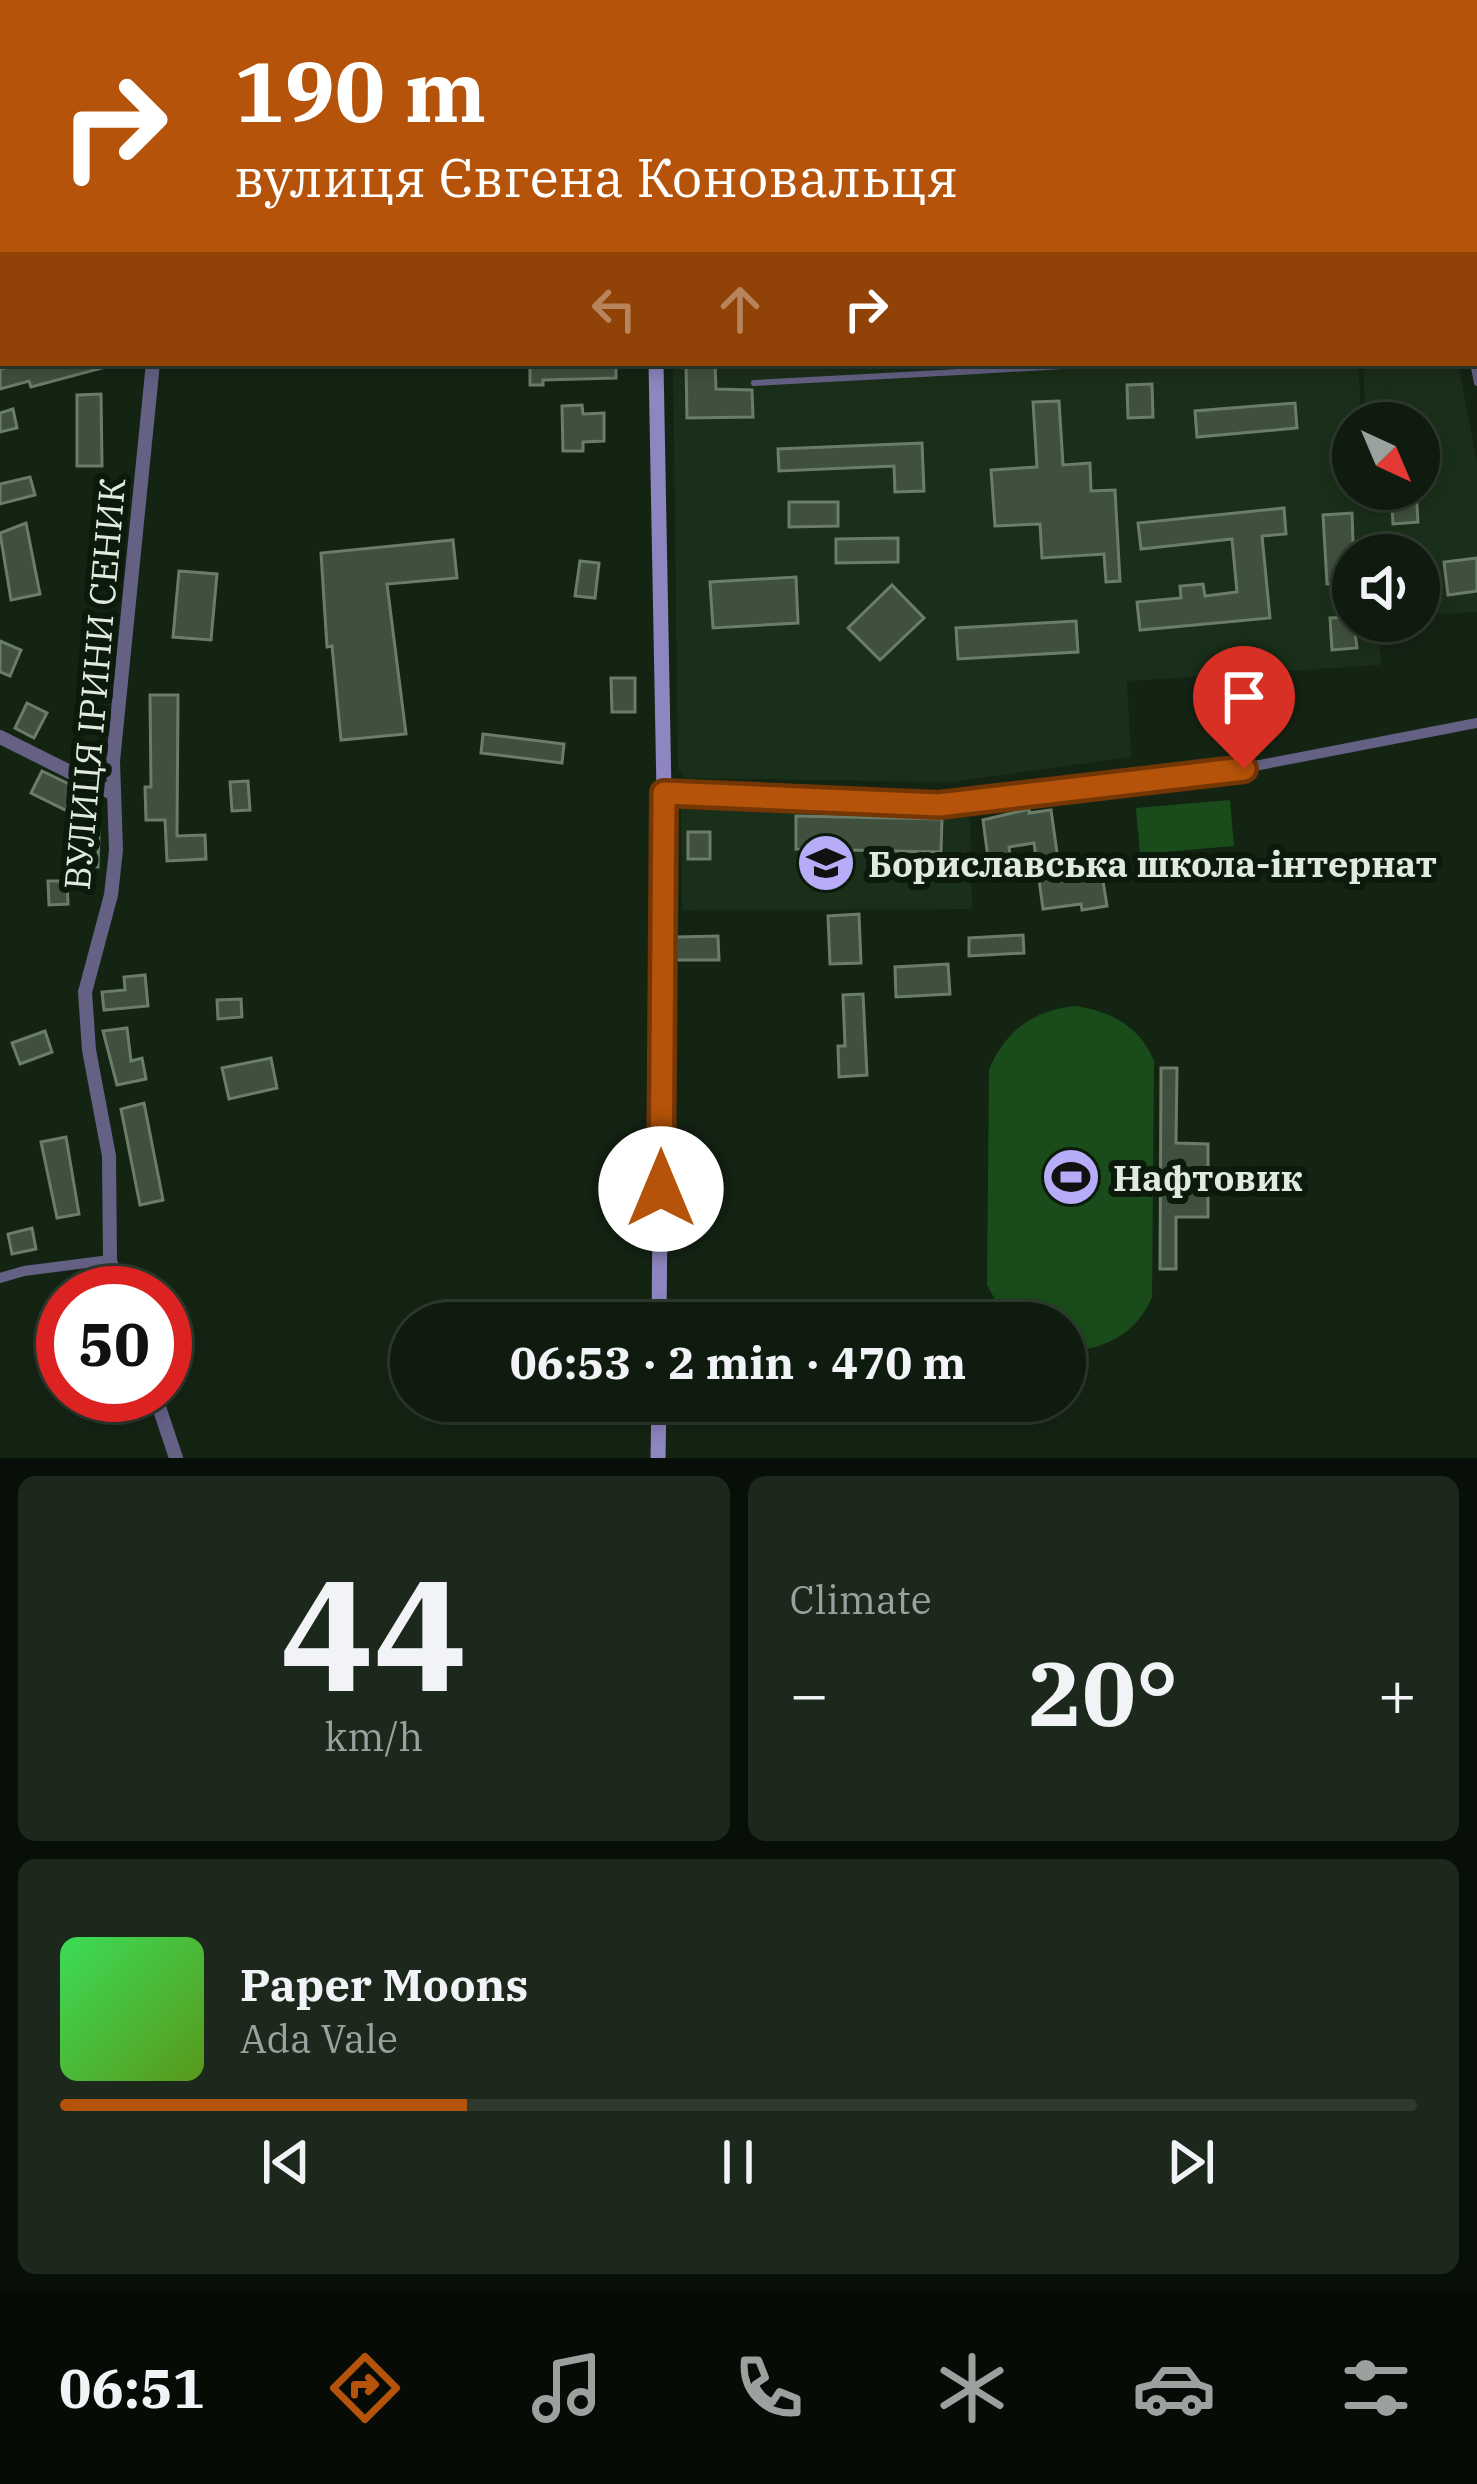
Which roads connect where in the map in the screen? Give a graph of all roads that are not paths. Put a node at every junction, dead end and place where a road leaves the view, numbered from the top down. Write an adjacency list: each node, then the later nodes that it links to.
1 (153, 366): 9 (street, ВУЛИЦЯ ІРИНИ СЕНИК)
2 (656, 366): 8 (main road)
3 (998, 366): 4 (lane)
4 (959, 367): 5 (lane)
5 (754, 383)
6 (1477, 723): 8 (street)
7 (0, 736): 9 (street)
8 (664, 793): 13 (main road)
9 (112, 794): 10 (street, ВУЛИЦЯ ІРИНИ СЕНИК)
10 (110, 1260): 11 (street, ВУЛИЦЯ ІРИНИ СЕНИК); 12 (street)
11 (111, 1266)
12 (0, 1278)
13 (659, 1302)
14 (163, 1422): 16 (street)
15 (659, 1422): 17 (main road)
16 (176, 1458)
17 (658, 1458)

